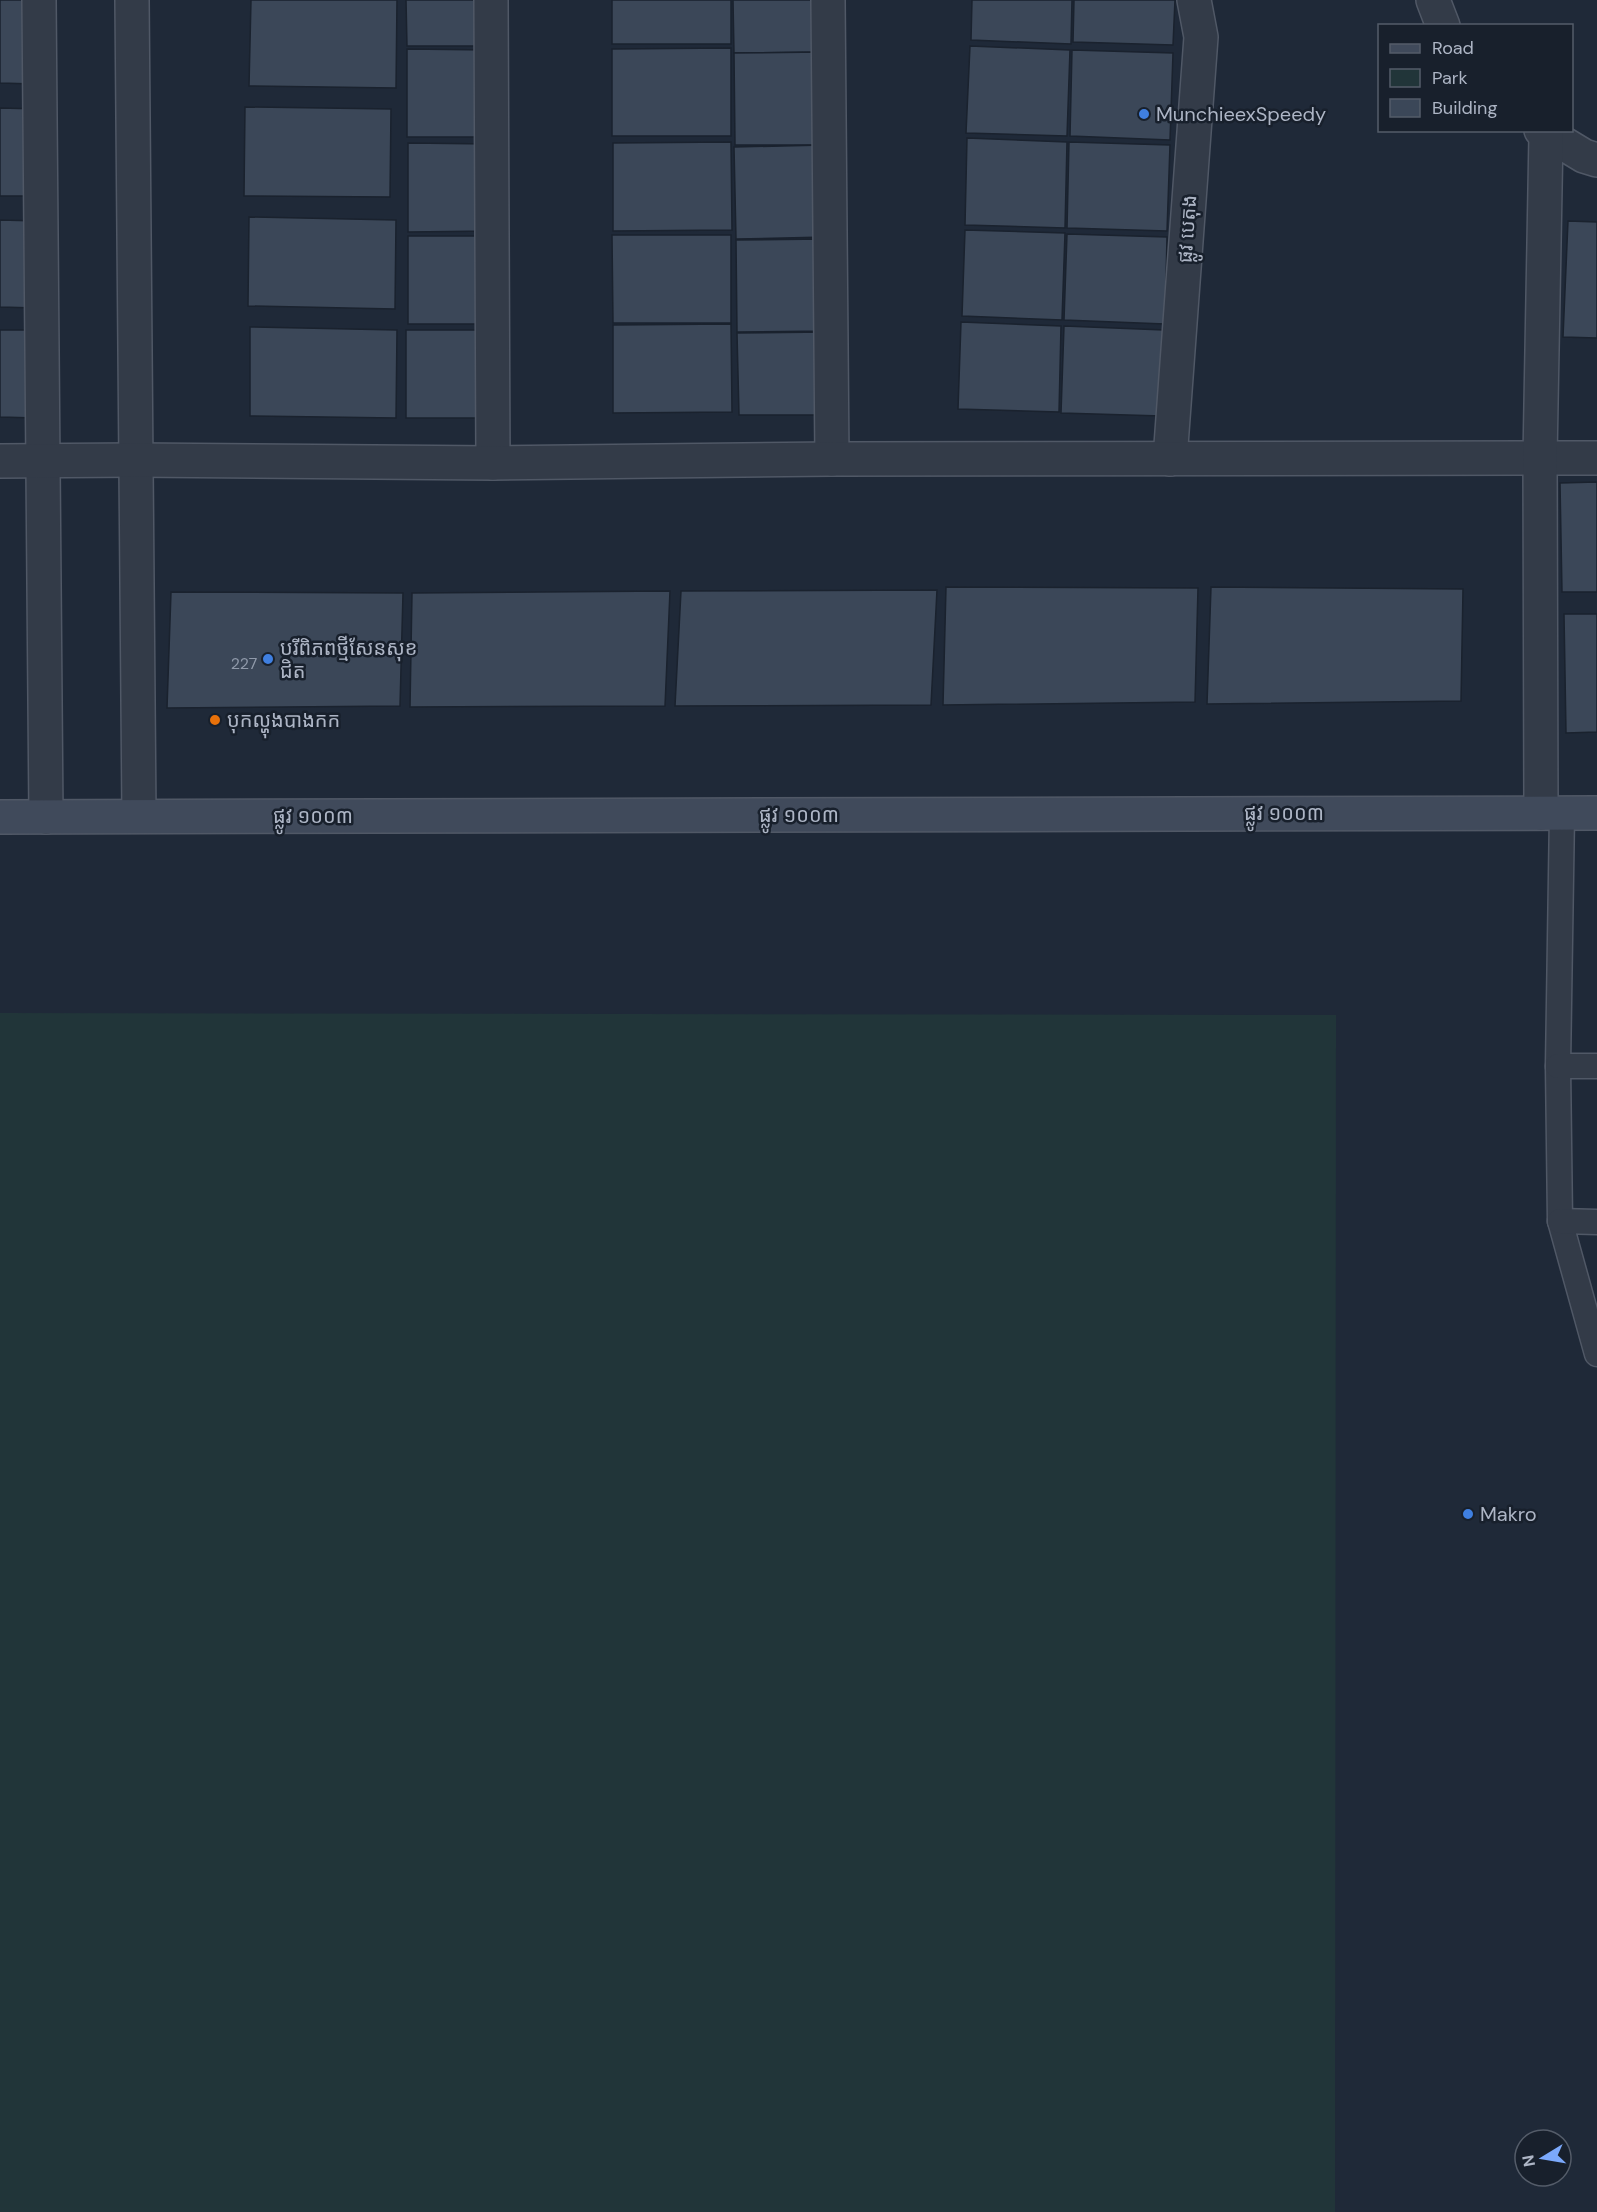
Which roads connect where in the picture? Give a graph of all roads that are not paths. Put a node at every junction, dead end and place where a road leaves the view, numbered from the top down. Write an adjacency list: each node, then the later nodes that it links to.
1 (39, 0): 16 (street)
2 (132, 0): 14 (street)
3 (491, 0): 17 (street)
4 (828, 0): 12 (street)
5 (1194, 0): 13 (street, ផ្លូវ បេតុង)
6 (1433, 0): 7 (street)
7 (1442, 24)
8 (1544, 133): 9 (street); 10 (street)
9 (1597, 160)
10 (1540, 458): 11 (street); 13 (street); 18 (street)
11 (1597, 458)
12 (832, 459): 13 (street); 17 (street)
13 (1170, 459)
14 (135, 460): 16 (street); 17 (street); 20 (street)
15 (0, 461): 16 (street)
16 (44, 461): 22 (street)
17 (493, 463)
18 (1551, 813): 19 (main road, ផ្លូវ ១០០៣); 20 (main road, ផ្លូវ ១០០៣); 23 (lane)
19 (1597, 813)
20 (139, 816): 22 (main road, ផ្លូវ ១០០៣)
21 (0, 817): 22 (main road, ផ្លូវ ១០០៣)
22 (46, 817)
23 (1558, 1066): 24 (lane); 25 (lane)
24 (1597, 1066)
25 (1560, 1221): 26 (lane); 27 (lane)
26 (1597, 1222)
27 (1597, 1354)

